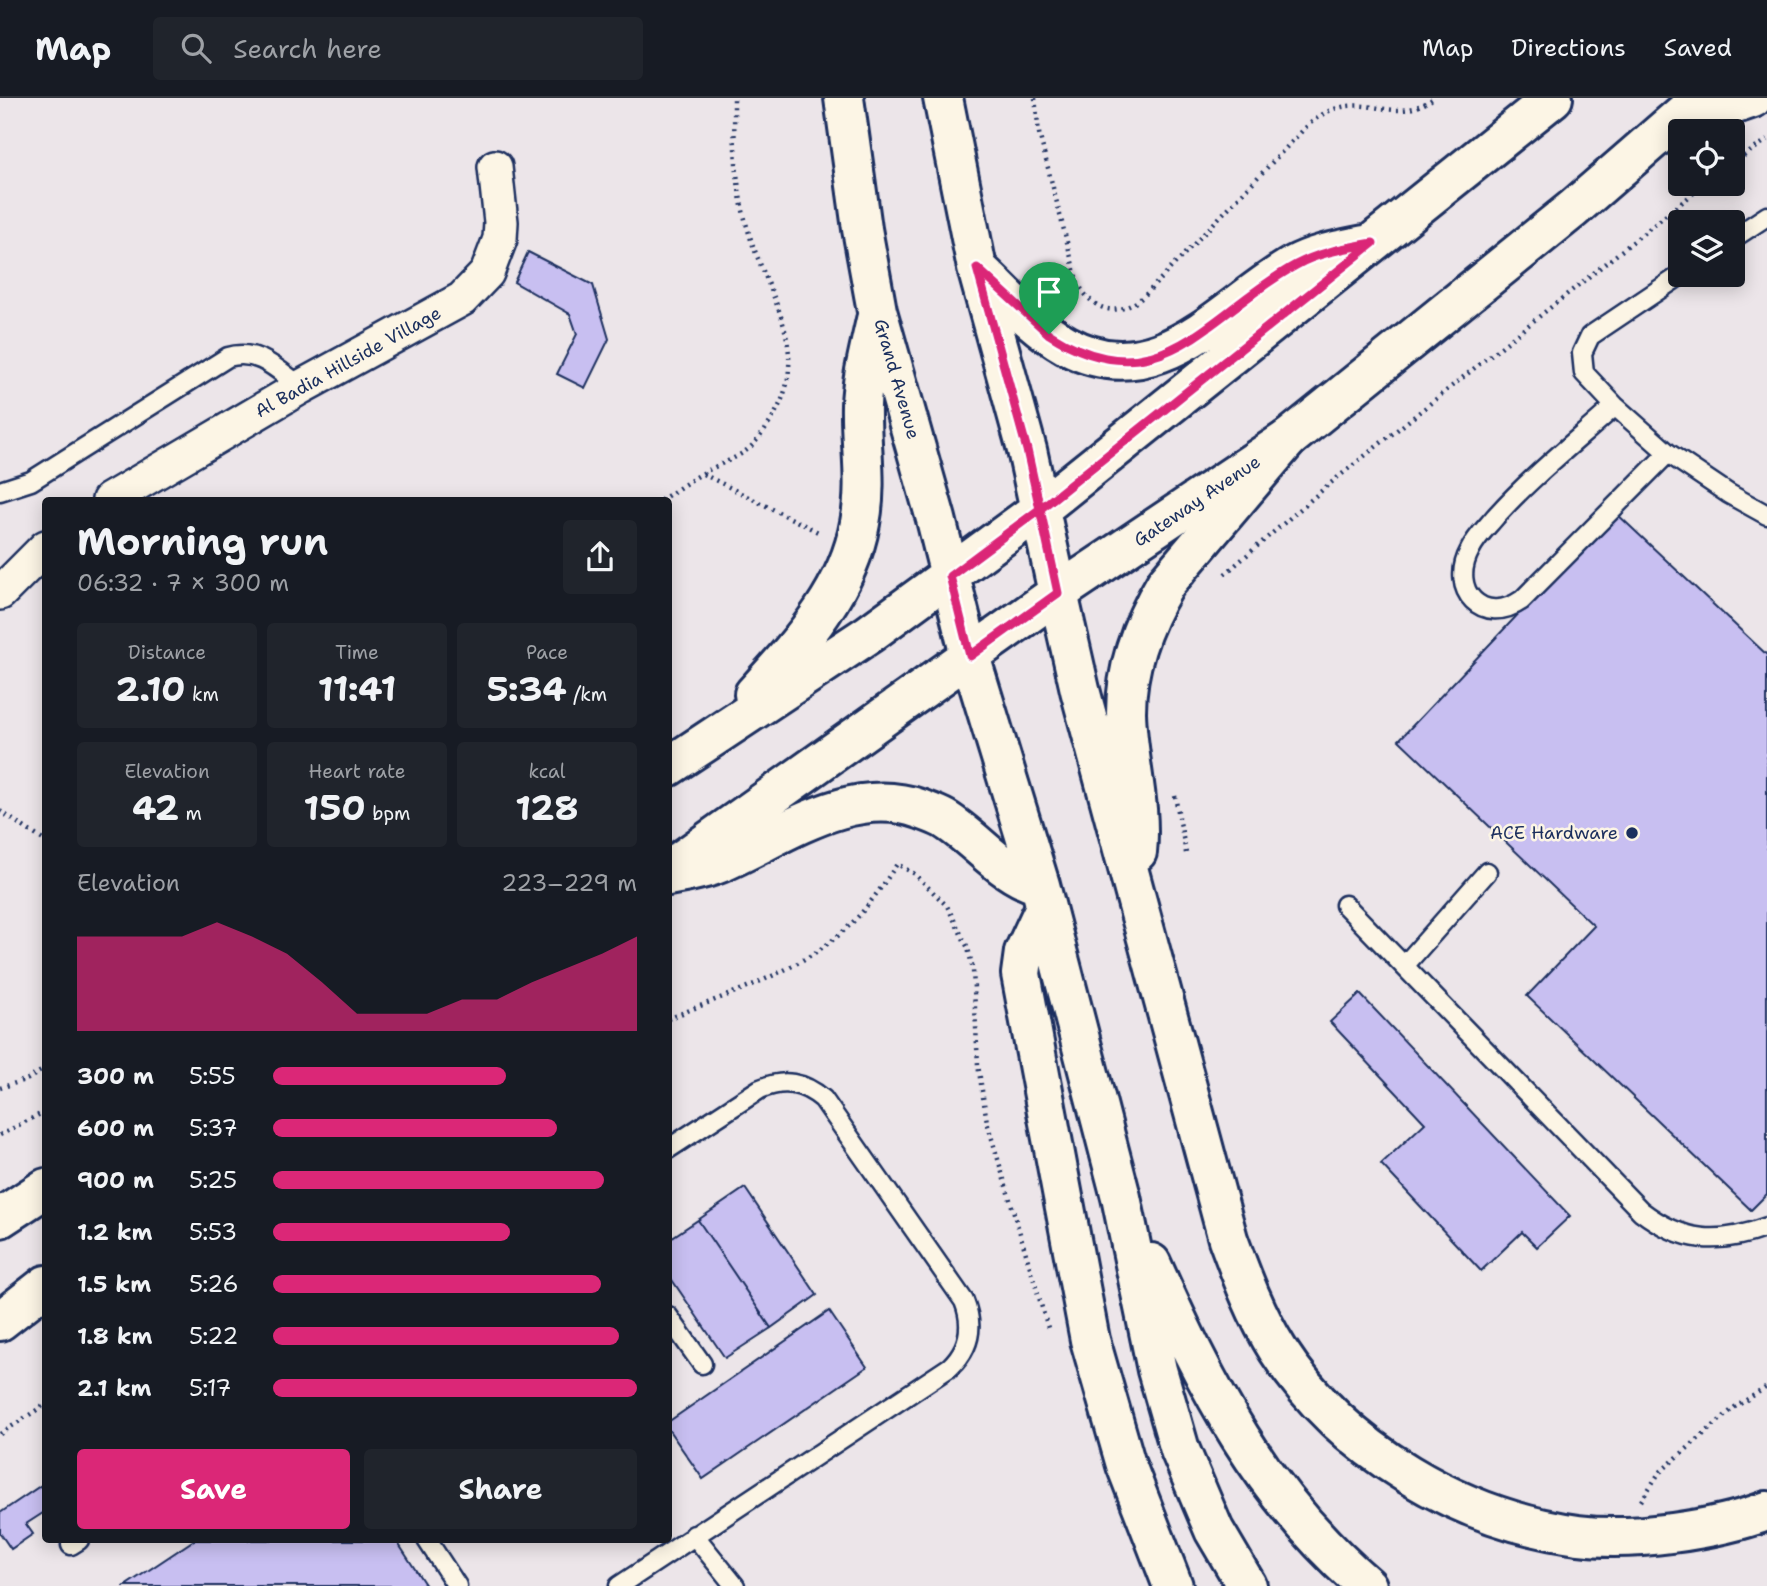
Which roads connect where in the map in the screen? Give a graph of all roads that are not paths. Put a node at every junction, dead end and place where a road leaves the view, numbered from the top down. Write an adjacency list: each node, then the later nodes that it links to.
1 (844, 98): 13 (main road, Grand Avenue)
2 (1553, 98): 10 (main road)
3 (1700, 98): 6 (main road, Gateway Avenue)
4 (1753, 98): 6 (main road)
5 (946, 104): 11 (main road)
6 (1662, 130): 16 (main road, Gateway Avenue)
7 (495, 167): 14 (street, Al Badia Hillside Village)
8 (1767, 216): 9 (lane)
9 (1745, 230)
10 (1373, 243): 11 (main road); 20 (main road)
11 (977, 268): 20 (main road)
12 (1668, 284): 15 (lane)
13 (877, 311): 23 (main road, Grand Avenue); 27 (main road)
14 (301, 387): 18 (lane); 19 (street, Al Badia Hillside Village)
15 (1615, 406): 17 (lane); 17 (lane)
16 (1288, 439): 25 (main road, Gateway Avenue); 32 (main road)
17 (1668, 453): 21 (lane)
18 (0, 491)
19 (114, 497)
20 (1040, 509): 23 (main road); 25 (main road)
21 (1767, 515)
22 (42, 551): 24 (street)
23 (950, 576): 26 (main road, Grand Avenue); 27 (main road)
24 (0, 592)
25 (1058, 593): 26 (main road, Gateway Avenue); 32 (main road)
26 (970, 656): 29 (main road, Gateway Avenue); 33 (main road, Grand Avenue)
27 (718, 734): 28 (main road)
28 (672, 764)
29 (672, 867)
30 (1487, 872): 35 (lane)
31 (672, 875): 33 (main road)
32 (1133, 886): 45 (main road)
33 (1042, 896): 38 (main road, Grand Avenue); 51 (main road)
34 (1345, 905): 35 (lane)
35 (1404, 966): 40 (lane)
36 (672, 1146): 46 (lane)
37 (42, 1191): 39 (main road)
38 (1121, 1197): 52 (main road); 53 (main road)
39 (0, 1218)
40 (1767, 1227)
41 (42, 1288): 42 (main road)
42 (0, 1321)
43 (672, 1322): 44 (lane)
44 (702, 1364)
45 (1767, 1511)
46 (694, 1535): 49 (lane); 50 (lane)
47 (429, 1543): 48 (lane)
48 (457, 1586)
49 (619, 1586)
50 (735, 1586)
51 (1173, 1586)
52 (1247, 1586)
53 (1367, 1586)

